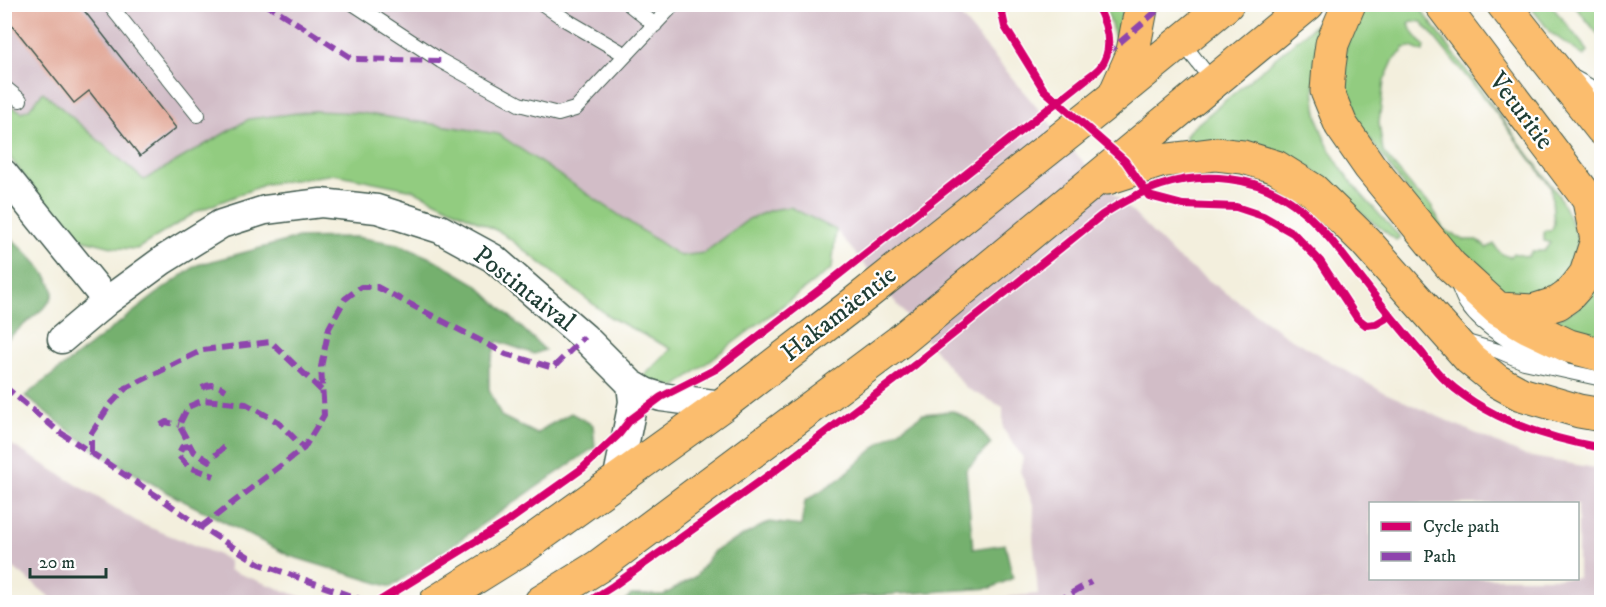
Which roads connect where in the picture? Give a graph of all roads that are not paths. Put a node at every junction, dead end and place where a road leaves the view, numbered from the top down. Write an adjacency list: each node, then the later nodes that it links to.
1 (110, 4): 21 (lane)
2 (354, 4): 14 (lane)
3 (543, 4): 14 (lane)
4 (629, 4): 12 (lane)
5 (674, 4): 12 (lane)
6 (1142, 4): 20 (main road)
7 (1227, 4): 13 (main road, Hakamäentie)
8 (1308, 4): 16 (main road)
9 (1348, 4): 26 (main road)
10 (1441, 4): 25 (main road, Veturitie)
11 (1503, 4): 15 (main road, Veturitie)
12 (655, 25): 14 (lane)
13 (1181, 41): 16 (lane); 20 (main road, Hakamäentie)
14 (626, 55)
15 (1550, 64): 18 (lane); 22 (main road, Veturitie)
16 (1214, 82): 23 (main road)
17 (4, 87): 19 (lane)
18 (1602, 93)
19 (20, 100)
20 (1110, 100): 35 (main road, Hakamäentie)
21 (198, 115)
22 (1602, 129)
23 (1151, 151): 29 (main road); 39 (main road)
24 (4, 174): 27 (street)
25 (1595, 209): 28 (main road)
26 (1451, 266): 28 (main road); 32 (lane)
27 (107, 301): 30 (street, Postintaival); 34 (street, Postintaival)
28 (1498, 309): 31 (main road)
29 (1449, 337): 32 (lane); 36 (main road)
30 (62, 339)
31 (1602, 355)
32 (1563, 369): 33 (lane)
33 (1602, 379)
34 (631, 384): 35 (street); 37 (street)
35 (722, 405): 37 (main road, Hakamäentie)
36 (1602, 415)
37 (617, 481): 38 (main road, Hakamäentie)
38 (436, 603)
39 (541, 603)

